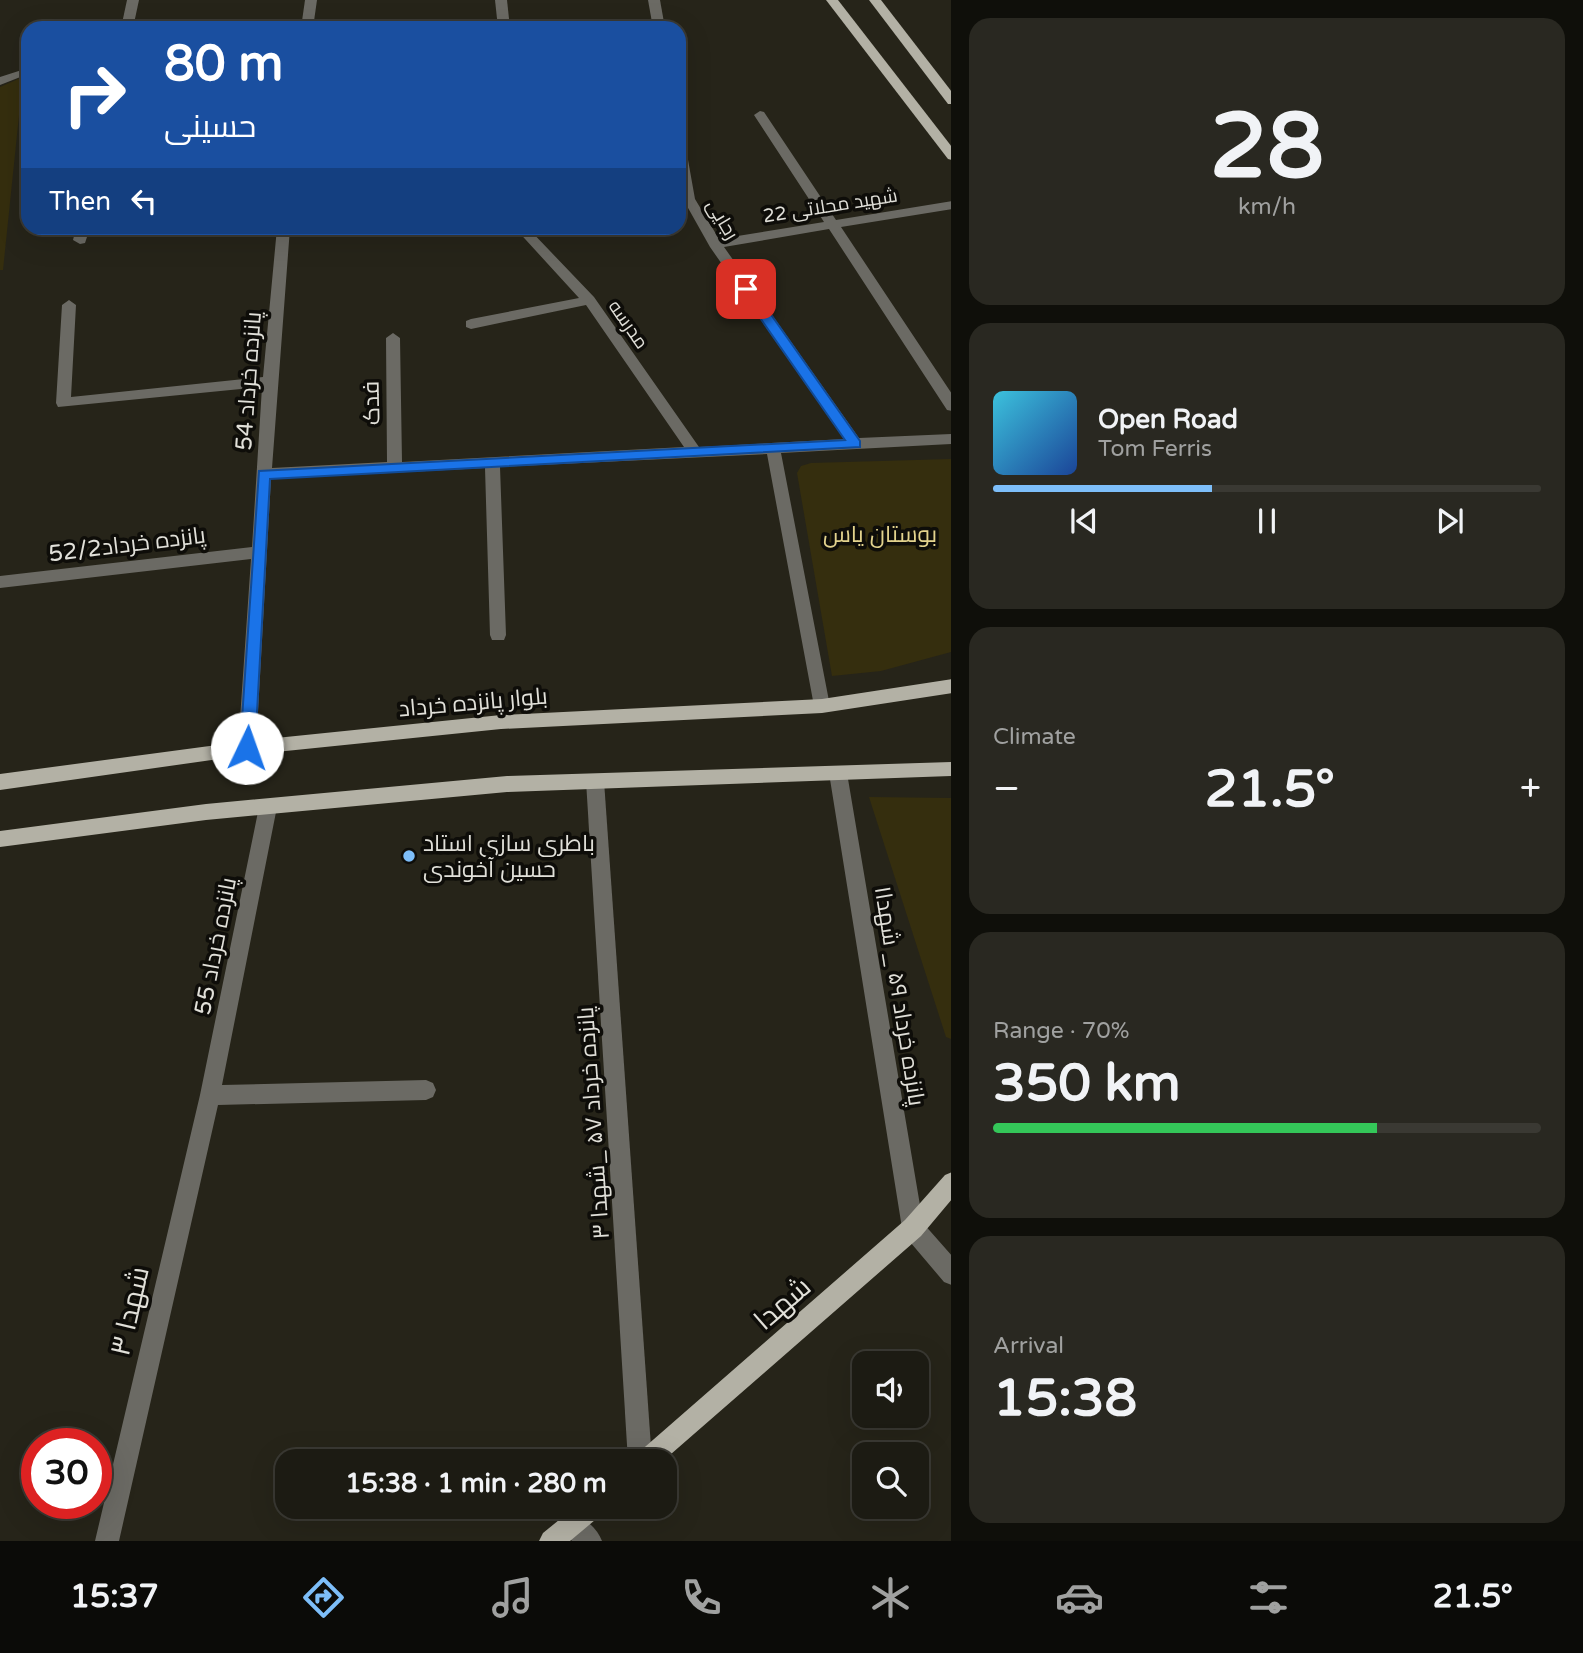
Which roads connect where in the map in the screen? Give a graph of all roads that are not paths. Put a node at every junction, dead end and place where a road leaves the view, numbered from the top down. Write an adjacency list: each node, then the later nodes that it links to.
1 (133, 0): 7 (street)
2 (311, 0): 8 (street)
3 (501, 0): 9 (street)
4 (654, 0): 10 (street)
5 (832, 0): 15 (main road)
6 (875, 0): 13 (main road)
7 (128, 21)
8 (308, 21)
9 (503, 21)
10 (658, 21)
11 (21, 73): 12 (street)
12 (0, 81)
13 (951, 101)
14 (760, 115): 18 (street)
15 (951, 156)
16 (686, 183): 21 (street, رجایی)
17 (951, 205): 18 (street, شهید محلاتی 22)
18 (832, 224): 21 (street, شهید محلاتی 22); 27 (street)
19 (282, 235): 26 (street, پانزده خرداد 54)
20 (528, 235): 22 (street, مدرسه)
21 (715, 244): 29 (street, رجایی)
22 (589, 300): 24 (street); 31 (street, مدرسه)
23 (69, 304): 26 (street)
24 (471, 324)
25 (393, 338): 33 (street, فدک)
26 (270, 381): 34 (street, پانزده خرداد 54)
27 (951, 406)
28 (951, 439): 29 (street)
29 (855, 444): 30 (street)
30 (773, 448): 31 (street); 39 (street)
31 (695, 452): 32 (street)
32 (492, 463): 33 (street); 37 (street)
33 (395, 468): 34 (street)
34 (264, 474): 35 (street, پانزده خرداد 54)
35 (259, 552): 36 (street, پانزده خرداد52/2); 40 (street, پانزده خرداد 54)
36 (0, 582)
37 (498, 635)
38 (951, 686): 39 (main road, بلوار پانزده خرداد)
39 (822, 706): 40 (main road, بلوار پانزده خرداد)
40 (247, 748): 44 (main road, بلوار پانزده خرداد)
41 (951, 769): 42 (main road)
42 (838, 773): 43 (main road); 50 (street, پانزده خرداد ۵۹ _ شهدا۱)
43 (595, 781): 45 (main road); 52 (street, پانزده خرداد ۵۷ _شهدا ۳)
44 (0, 782)
45 (268, 807): 46 (main road); 48 (street, پانزده خرداد 55)
46 (0, 839)
47 (426, 1090): 48 (street)
48 (210, 1095): 56 (street, شهدا ۳)
49 (951, 1182): 50 (main road, شهدا)
50 (913, 1228): 51 (street); 53 (main road, شهدا)
51 (951, 1274)
52 (639, 1449)
53 (660, 1449)
54 (579, 1519): 55 (main road)
55 (572, 1525): 57 (main road); 58 (street)
56 (107, 1541)
57 (551, 1541)
58 (590, 1541)

